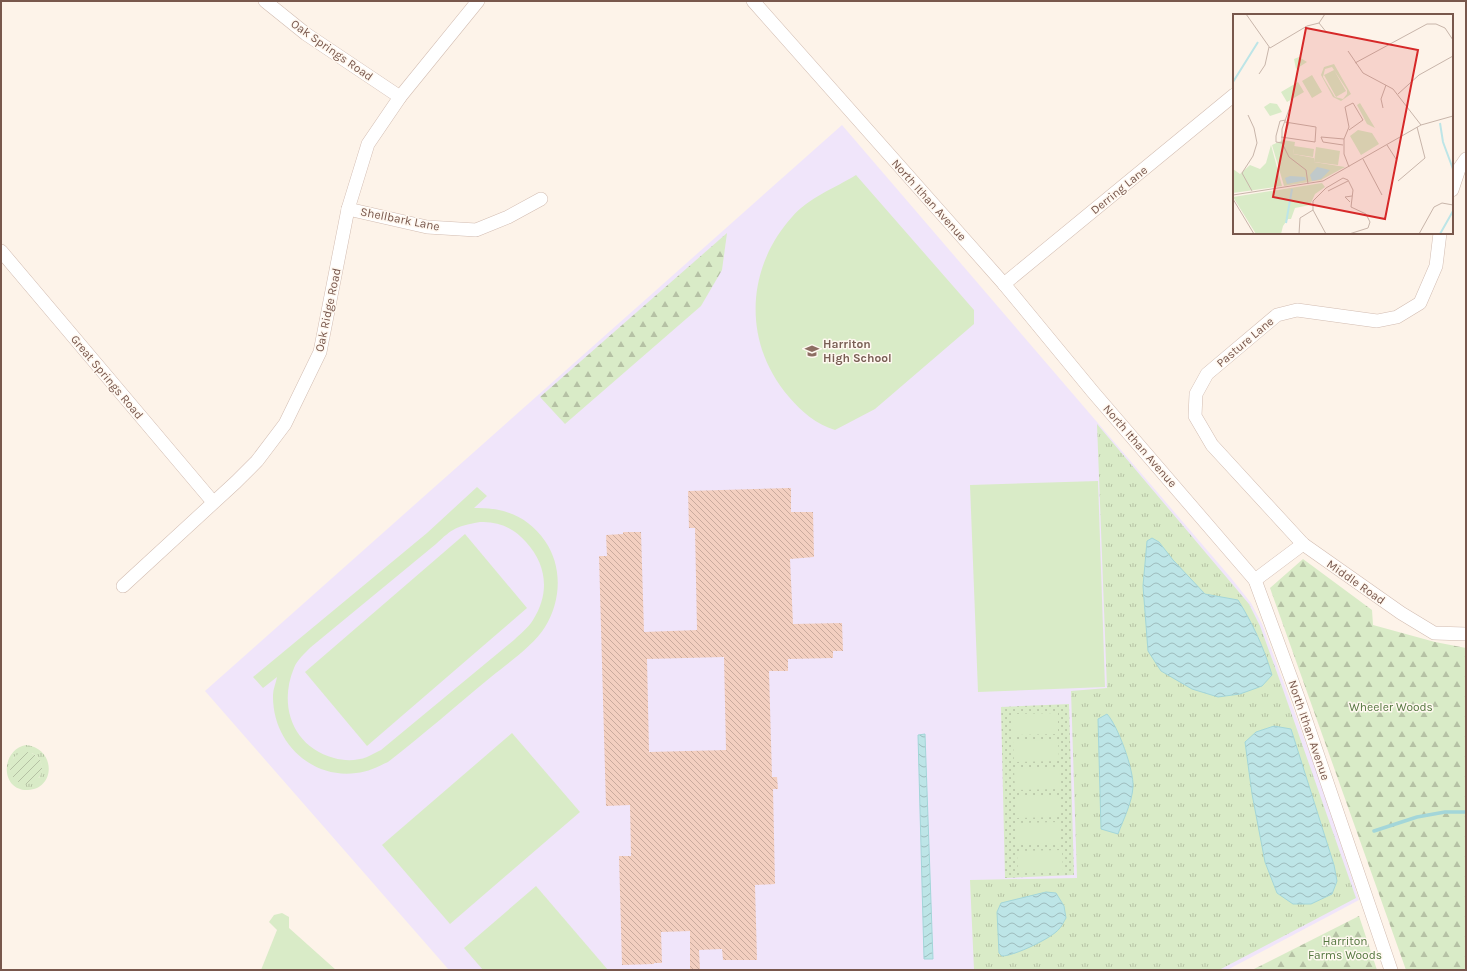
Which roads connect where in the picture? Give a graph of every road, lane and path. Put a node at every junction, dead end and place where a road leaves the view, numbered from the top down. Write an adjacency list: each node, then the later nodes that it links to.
1 (265, 1): 5 (street, Oak Springs Road)
2 (478, 1): 5 (street, Oak Ridge Road)
3 (752, 1): 12 (street, North Ithan Avenue)
4 (1233, 96): 12 (street, Derring Lane)
5 (400, 97): 9 (street, Oak Ridge Road)
6 (1466, 159): 7 (street)
7 (1453, 187)
8 (541, 199): 9 (street, Shellbark Lane)
9 (348, 209): 13 (street, Oak Ridge Road)
10 (1440, 234): 14 (street, Pasture Lane)
11 (1, 251): 13 (street, Great Springs Road)
12 (1004, 284): 15 (street, North Ithan Avenue)
13 (213, 502): 16 (street, Oak Ridge Road)
14 (1304, 544): 15 (street); 17 (street, Middle Road)
15 (1255, 580): 18 (street, North Ithan Avenue)
16 (123, 586)
17 (1466, 634)
18 (1391, 970)

